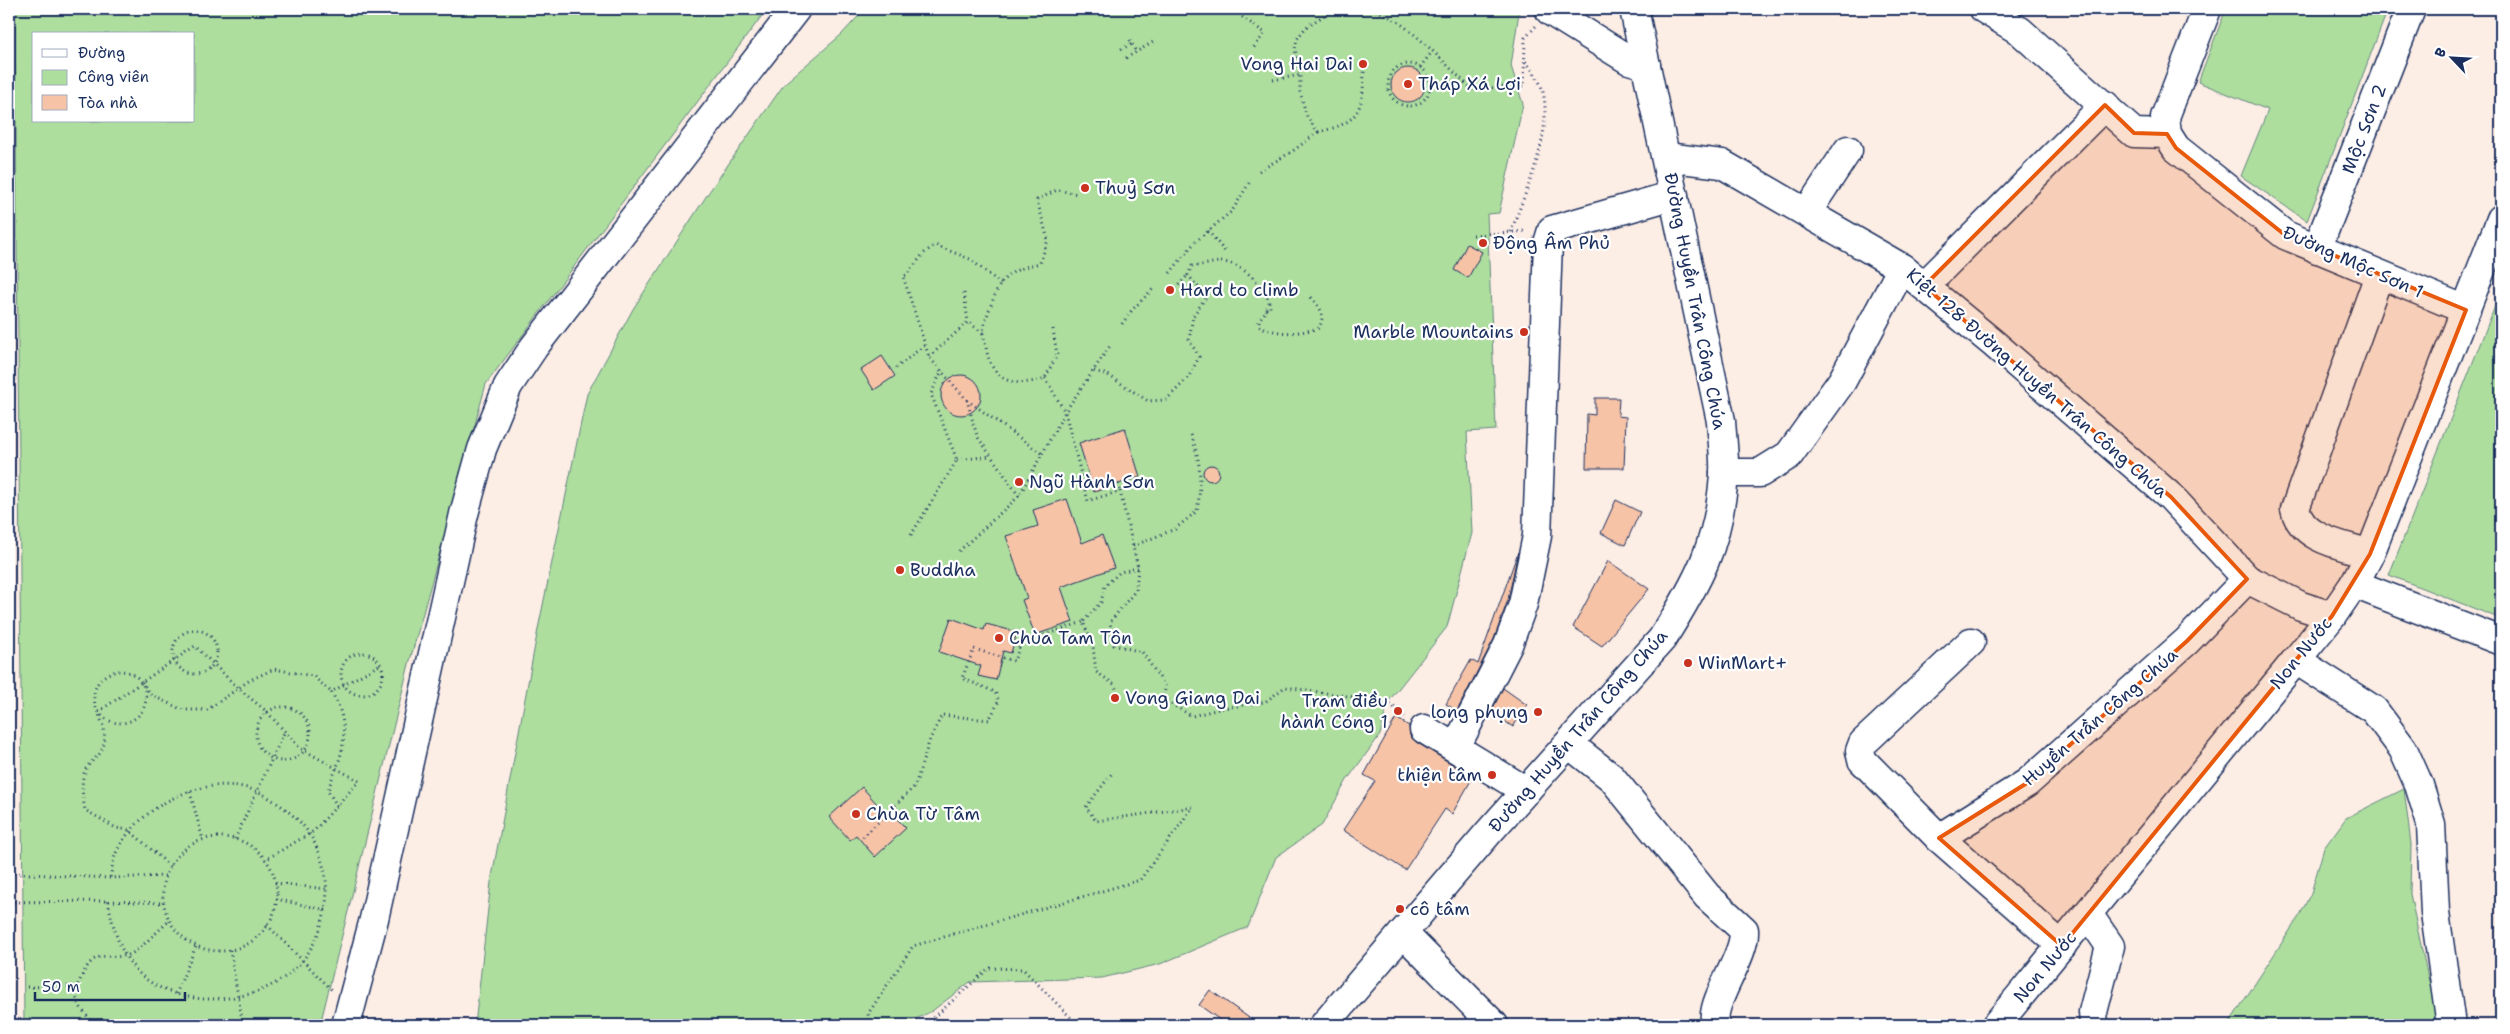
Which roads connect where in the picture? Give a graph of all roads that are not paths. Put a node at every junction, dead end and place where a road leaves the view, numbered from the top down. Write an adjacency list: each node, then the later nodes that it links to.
1 (796, 9): 36 (street)
2 (1634, 9): 7 (street, Đường Huyền Trân Công Chúa)
3 (1984, 9): 8 (street)
4 (2207, 9): 9 (street)
5 (2411, 9): 15 (street, Mộc Sơn 2)
6 (1550, 11): 7 (street)
7 (1646, 64): 11 (street, Đường Huyền Trân Công Chúa)
8 (2104, 105): 9 (street); 18 (street)
9 (2172, 141): 15 (street, Đường Mộc Sơn 1)
10 (1848, 150): 13 (street)
11 (1666, 157): 12 (street, Đường Huyền Trân Công Chúa); 13 (street, Kiệt 128 Đường Huyền Trân Công Chúa)
12 (1674, 195): 20 (street, Đường Huyền Trân Công Chúa); 30 (street)
13 (1807, 212): 16 (street, Kiệt 128 Đường Huyền Trân Công Chúa)
14 (2501, 219): 19 (street, Non Nước)
15 (2317, 249): 17 (street, Đường Mộc Sơn 1)
16 (1902, 268): 18 (street, Kiệt 128 Đường Huyền Trân Công Chúa); 20 (street)
17 (2379, 275): 19 (street, Đường Mộc Sơn 1); 21 (street)
18 (1924, 286): 22 (street, Kiệt 128 Đường Huyền Trân Công Chúa)
19 (2466, 310): 21 (street, Non Nước)
20 (1724, 473): 29 (street, Đường Huyền Trân Công Chúa)
21 (2370, 554): 23 (street, Non Nước)
22 (2247, 579): 24 (street, Kiệt 128 Đường Huyền Trân Công Chúa); 32 (street, Huyền Trần Công Chúa)
23 (2354, 584): 24 (street, Non Nước); 25 (street)
24 (2332, 616): 27 (street, Non Nước)
25 (2501, 641)
26 (1972, 642): 32 (street)
27 (2296, 660): 33 (street, Non Nước); 42 (street)
28 (1424, 728): 30 (street)
29 (1569, 744): 31 (street, Đường Huyền Trân Công Chúa); 39 (street)
30 (1456, 747): 31 (street)
31 (1526, 791): 34 (street, Đường Huyền Trân Công Chúa)
32 (1939, 838): 35 (street)
33 (2088, 914): 35 (street, Non Nước); 41 (street)
34 (1402, 933): 37 (street, Đường Huyền Trân Công Chúa); 38 (street)
35 (2062, 946): 40 (street, Non Nước)
36 (348, 1016)
37 (1324, 1025)
38 (1494, 1025)
39 (1716, 1025)
40 (1996, 1025)
41 (2094, 1025)
42 (2451, 1025)

